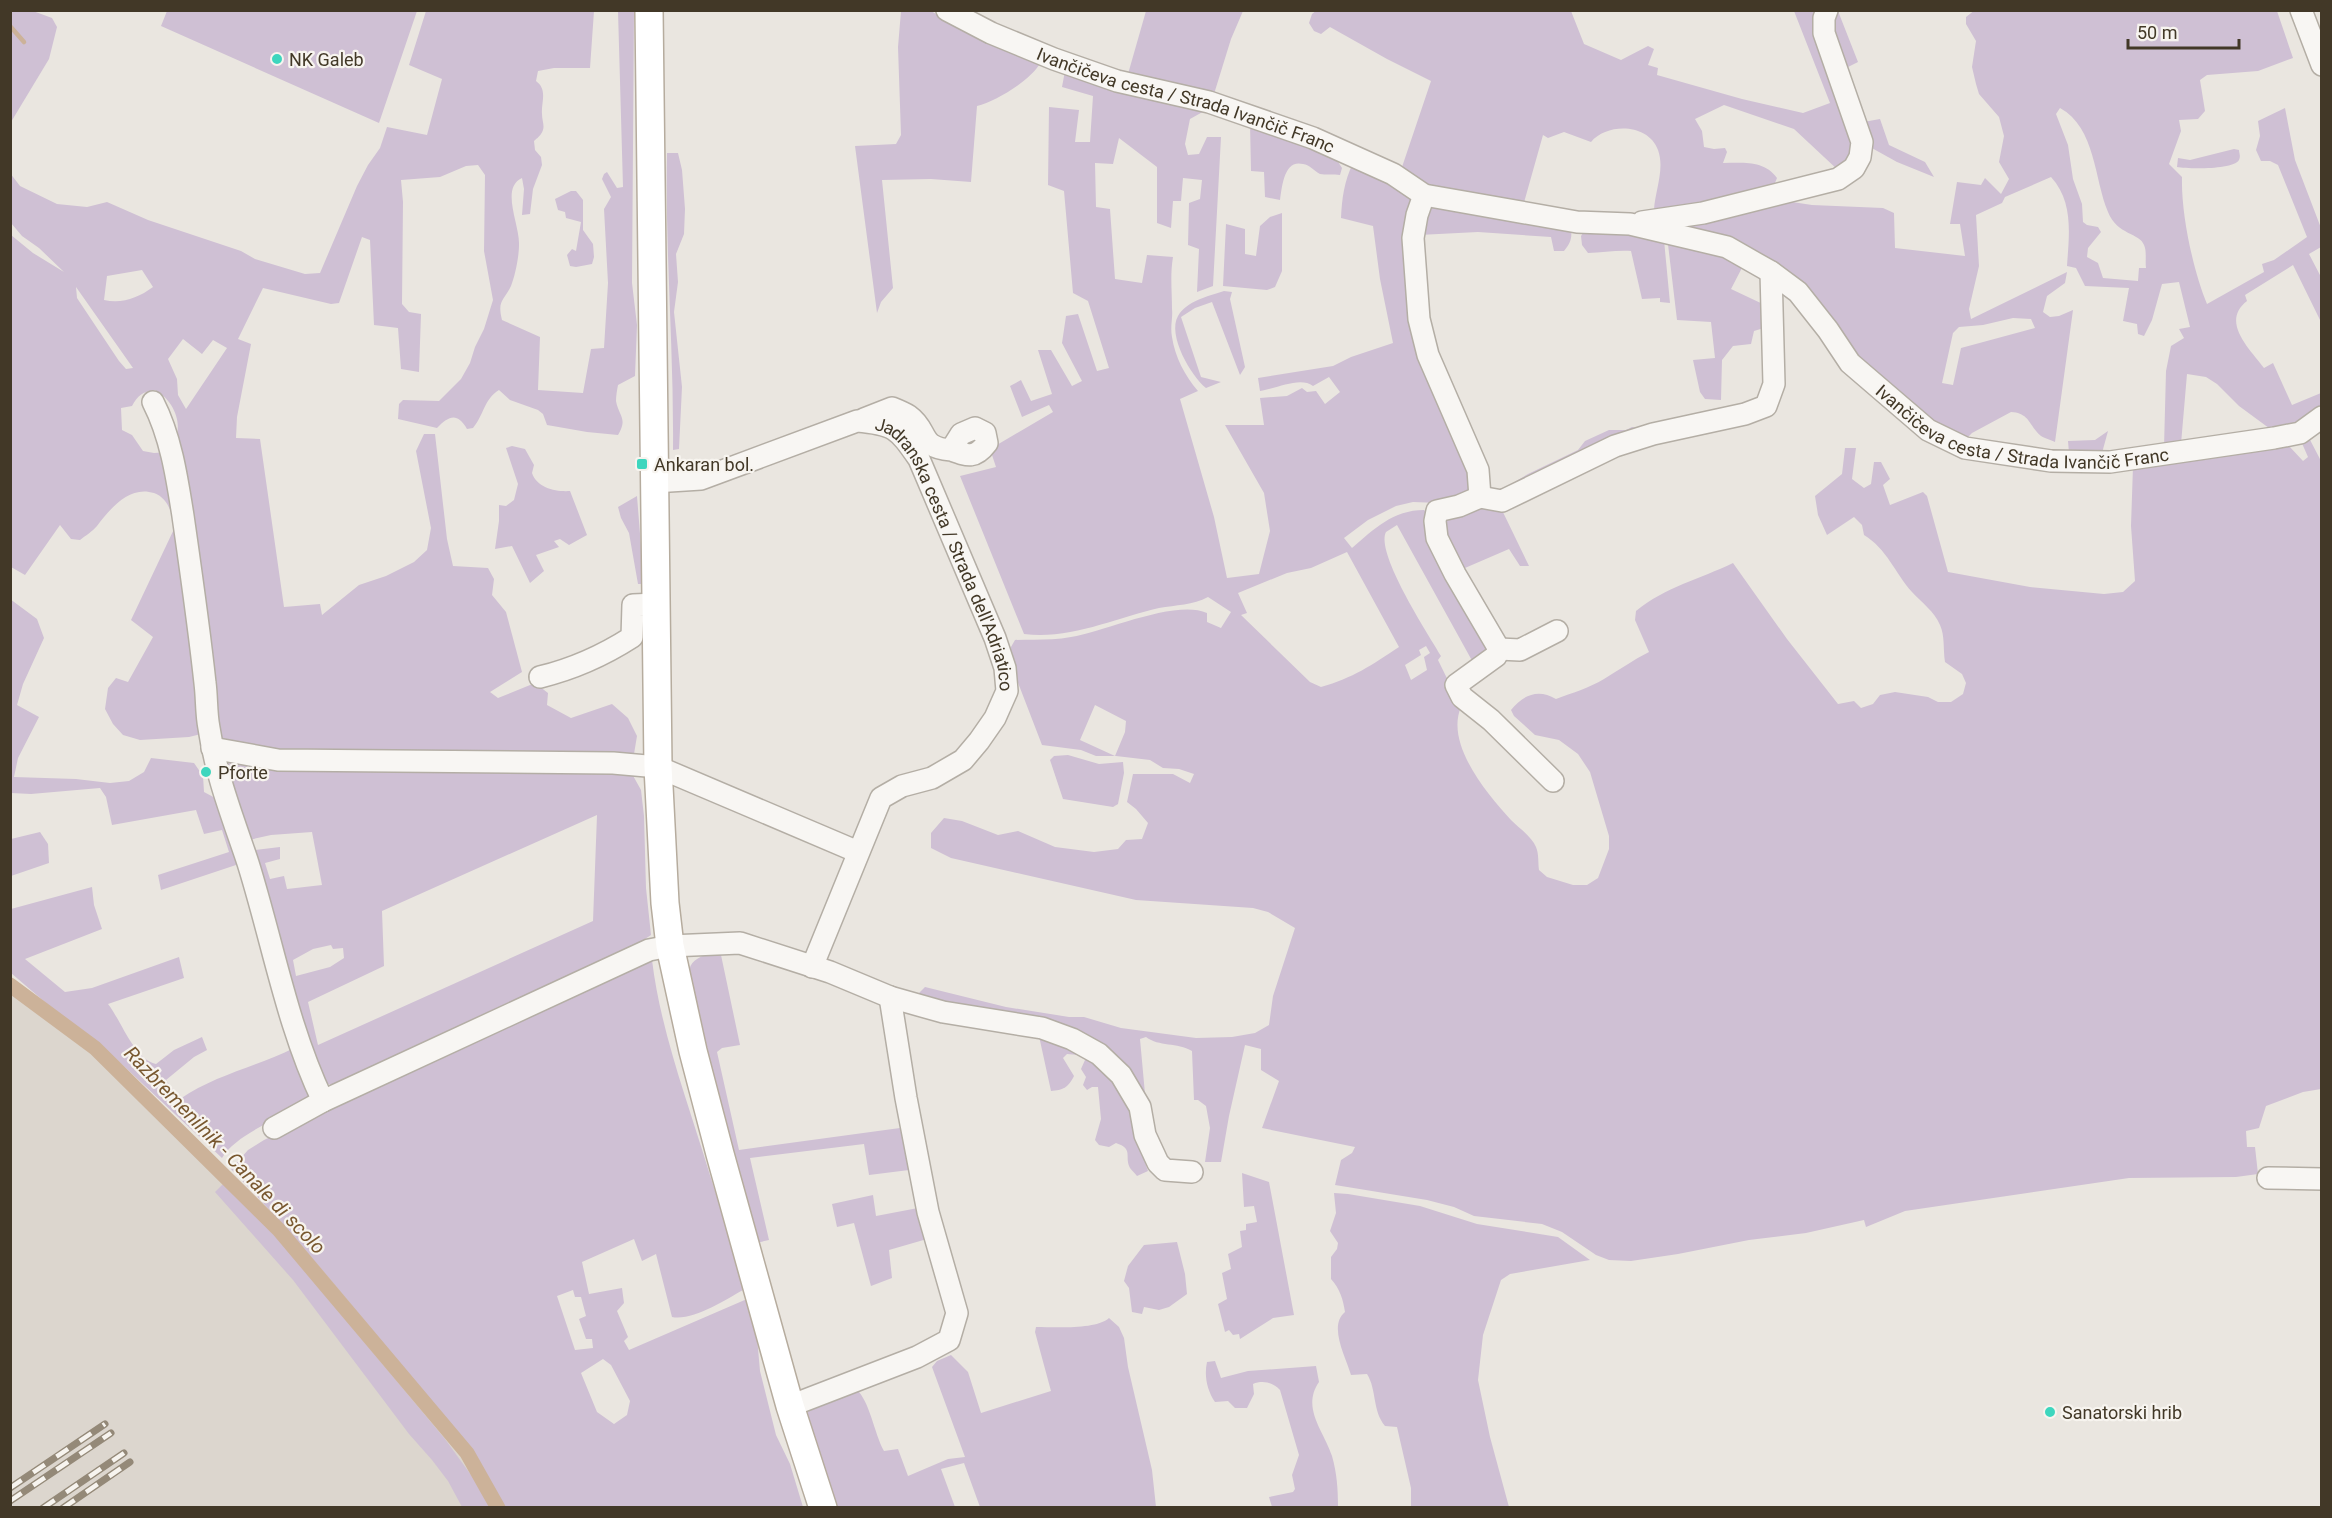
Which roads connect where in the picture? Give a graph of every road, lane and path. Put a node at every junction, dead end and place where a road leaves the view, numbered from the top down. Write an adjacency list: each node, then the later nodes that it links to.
1 (649, 10): 13 (main road)
2 (947, 10): 6 (street, Ivančičeva cesta / Strada Ivančič Franc)
3 (1827, 10): 7 (street, Ivančičeva cesta / Strada Ivančič Franc)
4 (2301, 10): 5 (street)
5 (2322, 65)
6 (1424, 195): 7 (street, Ivančičeva cesta / Strada Ivančič Franc); 14 (street)
7 (1630, 224): 8 (street, Ivančičeva cesta / Strada Ivančič Franc)
8 (1771, 272): 10 (street, Ivančičeva cesta / Strada Ivančič Franc); 14 (street)
9 (153, 402): 19 (street)
10 (2322, 417)
11 (857, 421): 12 (street); 13 (street, Jadranska cesta / Strada dell'Adriatico); 22 (street, Jadranska cesta / Strada dell'Adriatico)
12 (951, 450)
13 (654, 482): 15 (main road)
14 (1480, 497): 17 (street)
15 (656, 604): 18 (street); 20 (main road)
16 (1557, 631): 17 (street)
17 (1499, 649): 21 (street)
18 (540, 677)
19 (212, 748): 20 (street); 26 (street)
20 (658, 767): 22 (street); 23 (main road)
21 (1553, 781)
22 (858, 852): 24 (street, Jadranska cesta / Strada dell'Adriatico)
23 (670, 946): 24 (street); 26 (street); 31 (main road)
24 (812, 967): 25 (street)
25 (890, 997): 28 (street); 31 (street)
26 (323, 1101): 27 (street)
27 (274, 1128)
28 (1192, 1172)
29 (2268, 1178): 30 (street)
30 (2322, 1179)
31 (790, 1406): 32 (main road)
32 (823, 1508)

